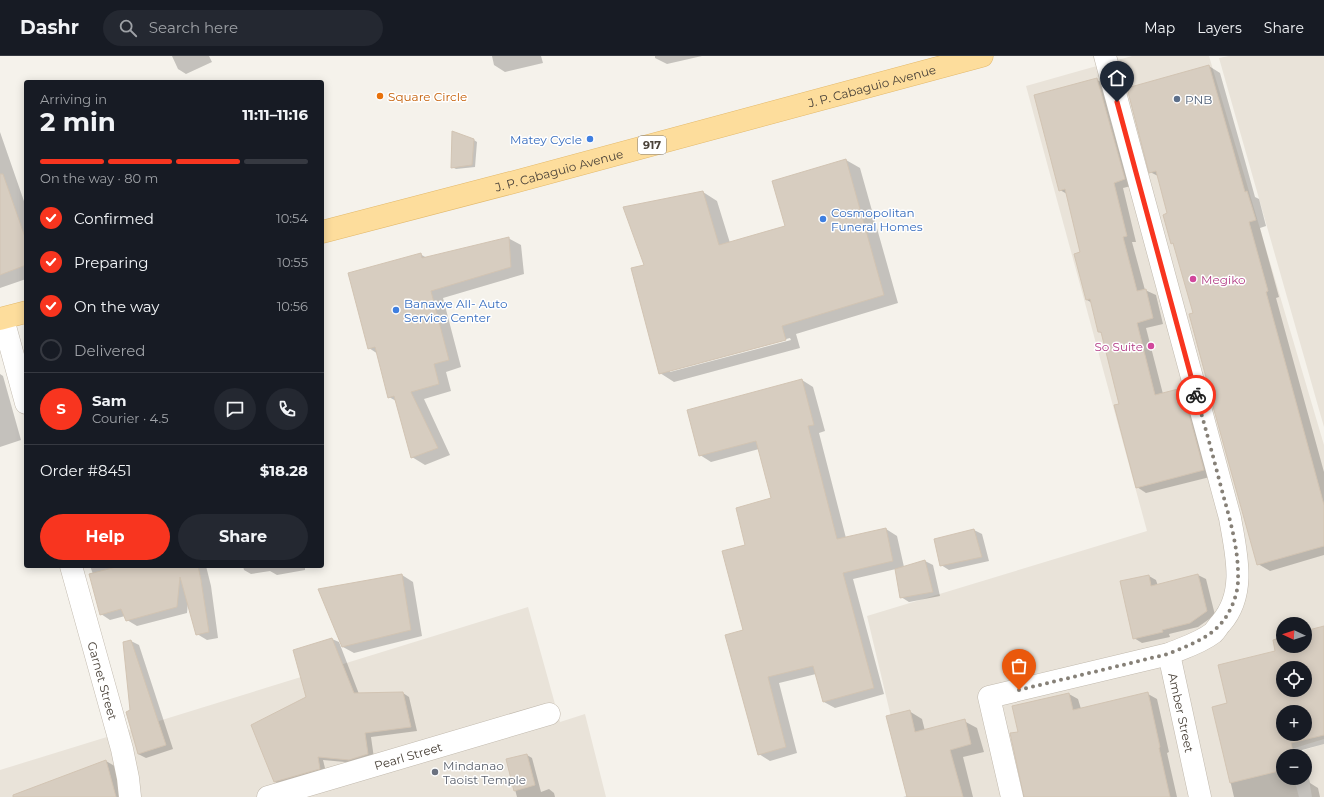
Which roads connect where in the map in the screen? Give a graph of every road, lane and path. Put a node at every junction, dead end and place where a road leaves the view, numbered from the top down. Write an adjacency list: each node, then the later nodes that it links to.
1 (982, 56): 3 (main road, J. P. Cabaguio Avenue / 917)
2 (1104, 56): 8 (street)
3 (324, 231)
4 (24, 313): 5 (main road)
5 (1, 319): 6 (street)
6 (24, 396)
7 (73, 568): 11 (street, Garnet Street)
8 (1168, 654): 12 (street); 13 (street, Amber Street)
9 (549, 714): 10 (street, Pearl Street)
10 (280, 795)
11 (130, 797)
12 (1012, 797)
13 (1200, 797)

